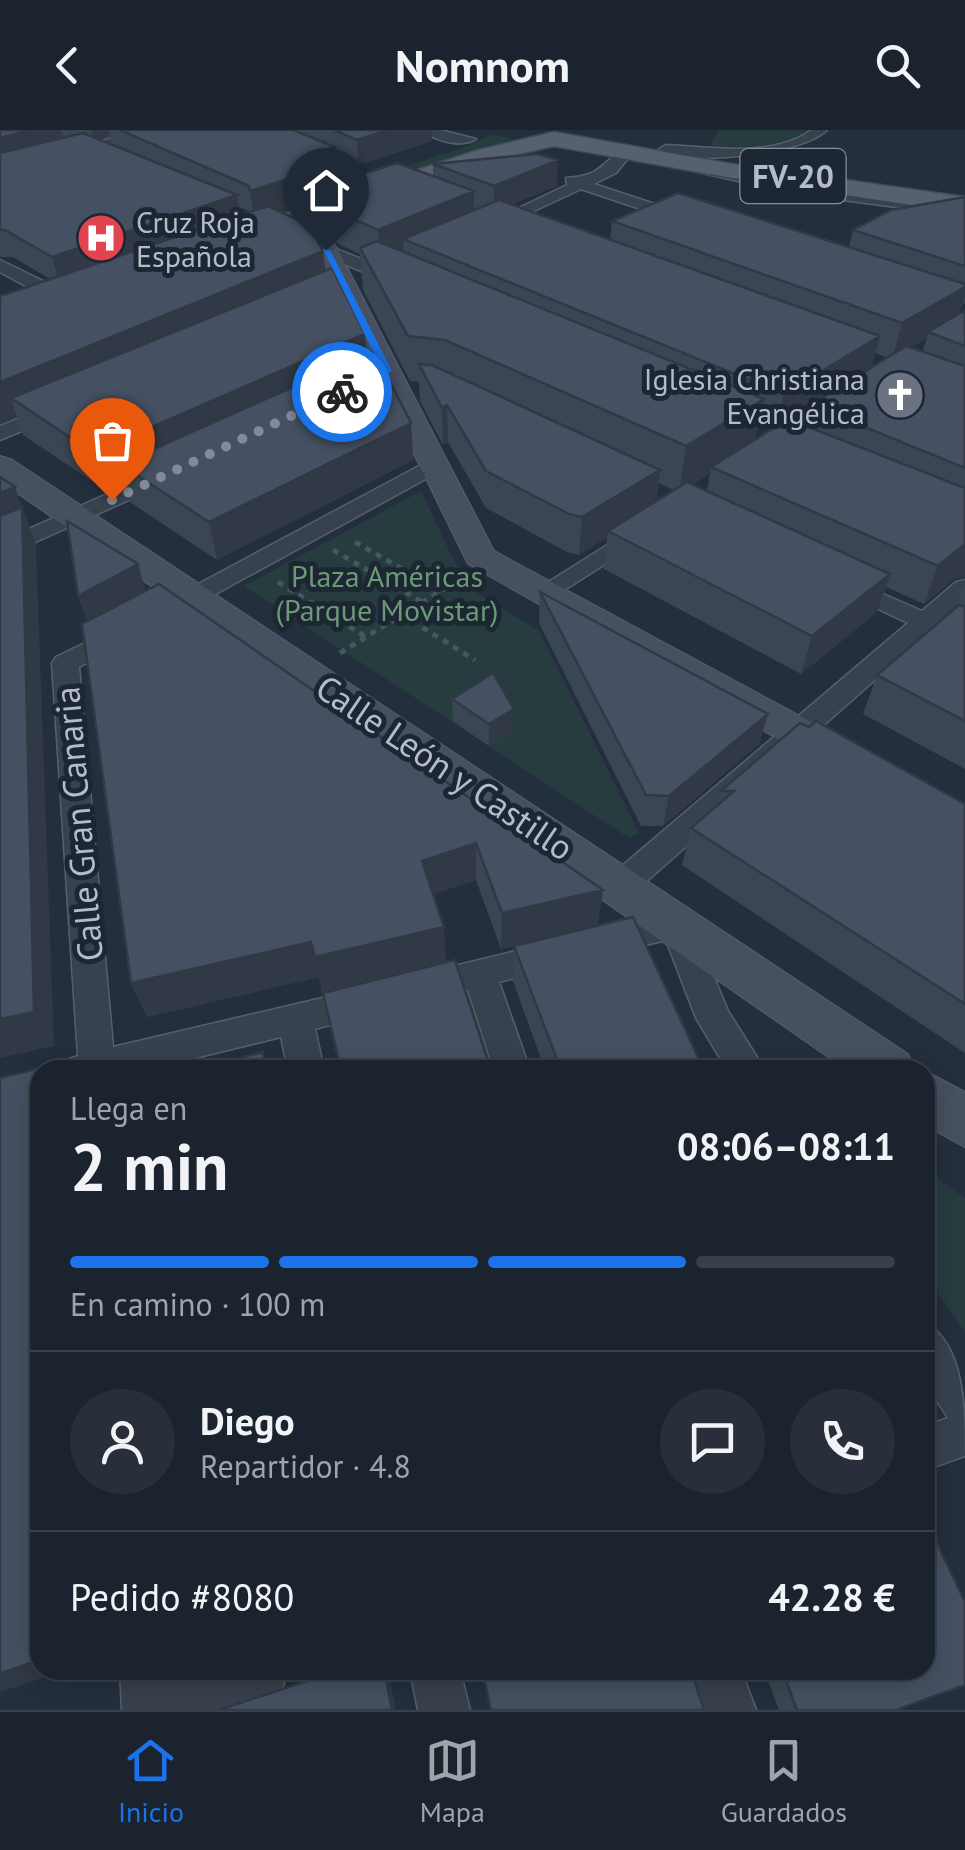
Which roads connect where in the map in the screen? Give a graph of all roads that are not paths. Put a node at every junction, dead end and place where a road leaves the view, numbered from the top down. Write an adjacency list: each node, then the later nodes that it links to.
1 (157, 130): 11 (street)
2 (251, 130): 17 (street)
3 (427, 130): 7 (street)
4 (506, 130): 9 (main road)
5 (602, 130): 9 (main road)
6 (820, 130): 12 (street)
7 (475, 134): 17 (main road)
8 (62, 136): 11 (street)
9 (554, 139): 10 (main road, FV-20); 19 (main road)
10 (627, 141): 12 (main road, FV-20); 18 (street)
11 (90, 148): 13 (street); 14 (street)
12 (663, 153): 20 (main road, FV-20)
13 (107, 156)
14 (0, 174)
15 (553, 175): 18 (street)
16 (479, 176): 19 (street)
17 (358, 177): 21 (main road)
18 (582, 184): 22 (street); 23 (street)
19 (412, 186): 21 (main road)
20 (965, 206)
21 (273, 226): 24 (street)
22 (710, 227)
23 (464, 237)
24 (326, 250): 26 (street); 27 (street)
25 (0, 265): 28 (street)
26 (388, 268): 27 (street); 27 (street)
27 (337, 290): 32 (street)
28 (46, 293): 29 (main road)
29 (0, 298)
30 (73, 403): 31 (street)
31 (0, 434)
32 (434, 465): 40 (street); 41 (street)
33 (0, 466): 35 (street, Calle León y Castillo)
34 (180, 468): 35 (street)
35 (77, 516): 37 (street); 41 (street, Calle León y Castillo)
36 (663, 517): 40 (street)
37 (0, 551)
38 (820, 572): 42 (street)
39 (965, 587): 42 (street)
40 (546, 591): 44 (street)
41 (195, 596): 46 (street, Calle León y Castillo); 50 (street, Calle Gran Canaria)
42 (925, 622): 43 (street); 44 (street)
43 (965, 640)
44 (798, 732): 45 (street); 46 (street)
45 (882, 778)
46 (620, 886): 47 (street, Calle León y Castillo)
47 (676, 924): 48 (street); 54 (street); 55 (street, Calle León y Castillo)
48 (479, 974): 49 (street); 53 (street)
49 (294, 1019): 51 (street); 52 (street)
50 (91, 1060)
51 (128, 1060)
52 (304, 1060)
53 (509, 1060)
54 (741, 1060)
55 (874, 1060)
56 (935, 1102): 57 (street)
57 (965, 1122)
58 (935, 1359): 59 (street)
59 (965, 1405)
60 (965, 1434): 61 (street)
61 (935, 1444)
62 (145, 1680): 66 (street)
63 (235, 1680): 66 (street)
64 (438, 1680): 67 (street)
65 (720, 1680): 68 (street)
66 (148, 1710)
67 (444, 1710)
68 (730, 1710)

